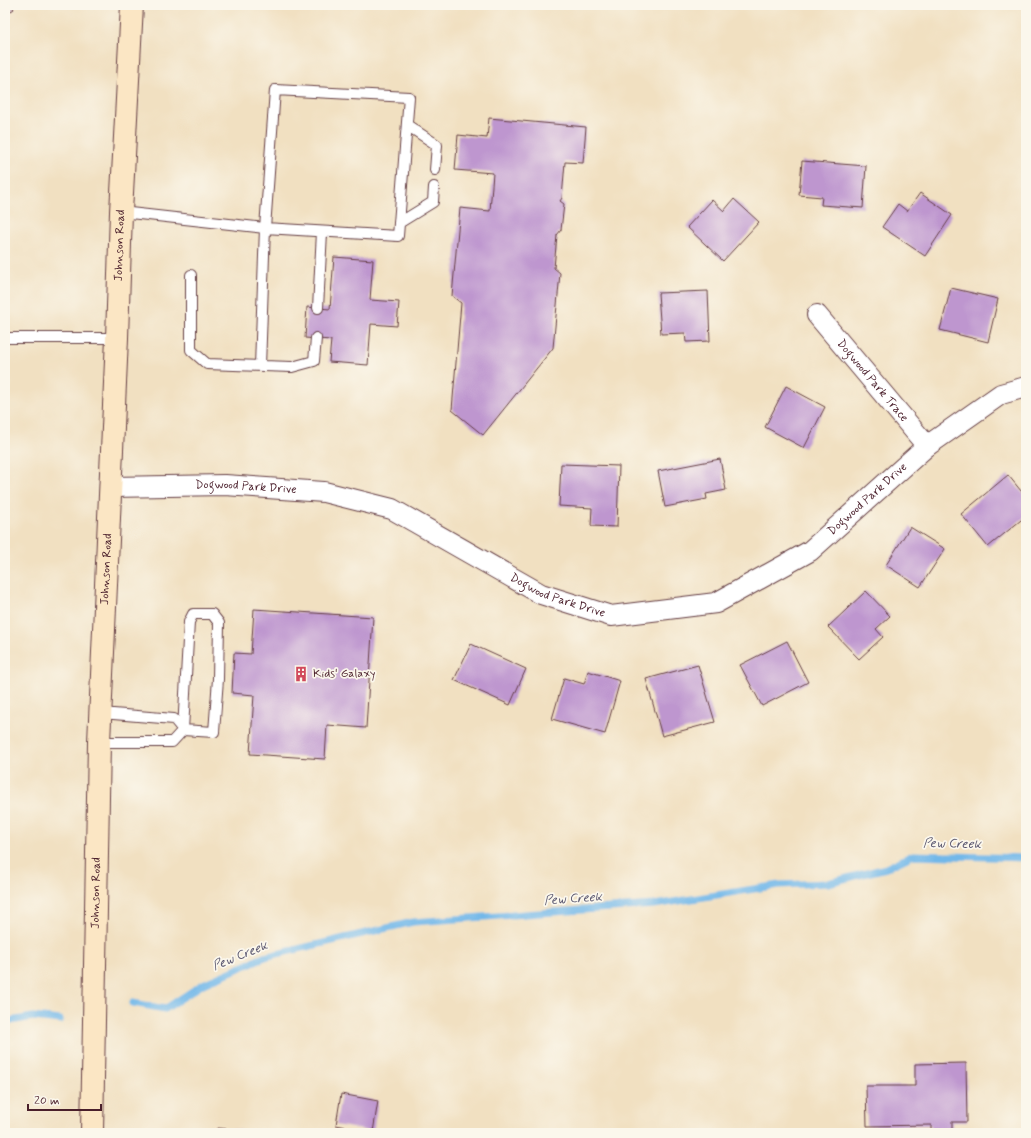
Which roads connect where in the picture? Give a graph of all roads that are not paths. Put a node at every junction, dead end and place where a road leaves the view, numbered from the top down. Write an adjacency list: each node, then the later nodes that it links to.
1 (132, 5): 5 (street, Johnson Road)
2 (407, 125): 3 (lane); 6 (lane); 7 (lane)
3 (435, 170)
4 (434, 187): 6 (lane)
5 (121, 212): 7 (lane); 13 (street, Johnson Road)
6 (399, 223): 8 (lane)
7 (265, 228): 8 (lane); 15 (lane)
8 (322, 232): 10 (lane)
9 (190, 275): 15 (lane)
10 (318, 308)
11 (817, 315): 17 (street, Dogwood Park Trace)
12 (5, 338): 13 (lane)
13 (118, 338): 18 (street, Johnson Road)
14 (316, 338): 15 (lane)
15 (260, 366)
16 (1026, 387): 17 (street, Dogwood Park Drive)
17 (927, 446): 18 (street, Dogwood Park Drive)
18 (111, 487): 19 (street, Johnson Road)
19 (100, 713): 20 (lane); 21 (street, Johnson Road)
20 (183, 730): 20 (lane); 21 (lane)
21 (99, 742): 22 (street, Johnson Road)
22 (92, 1133)

